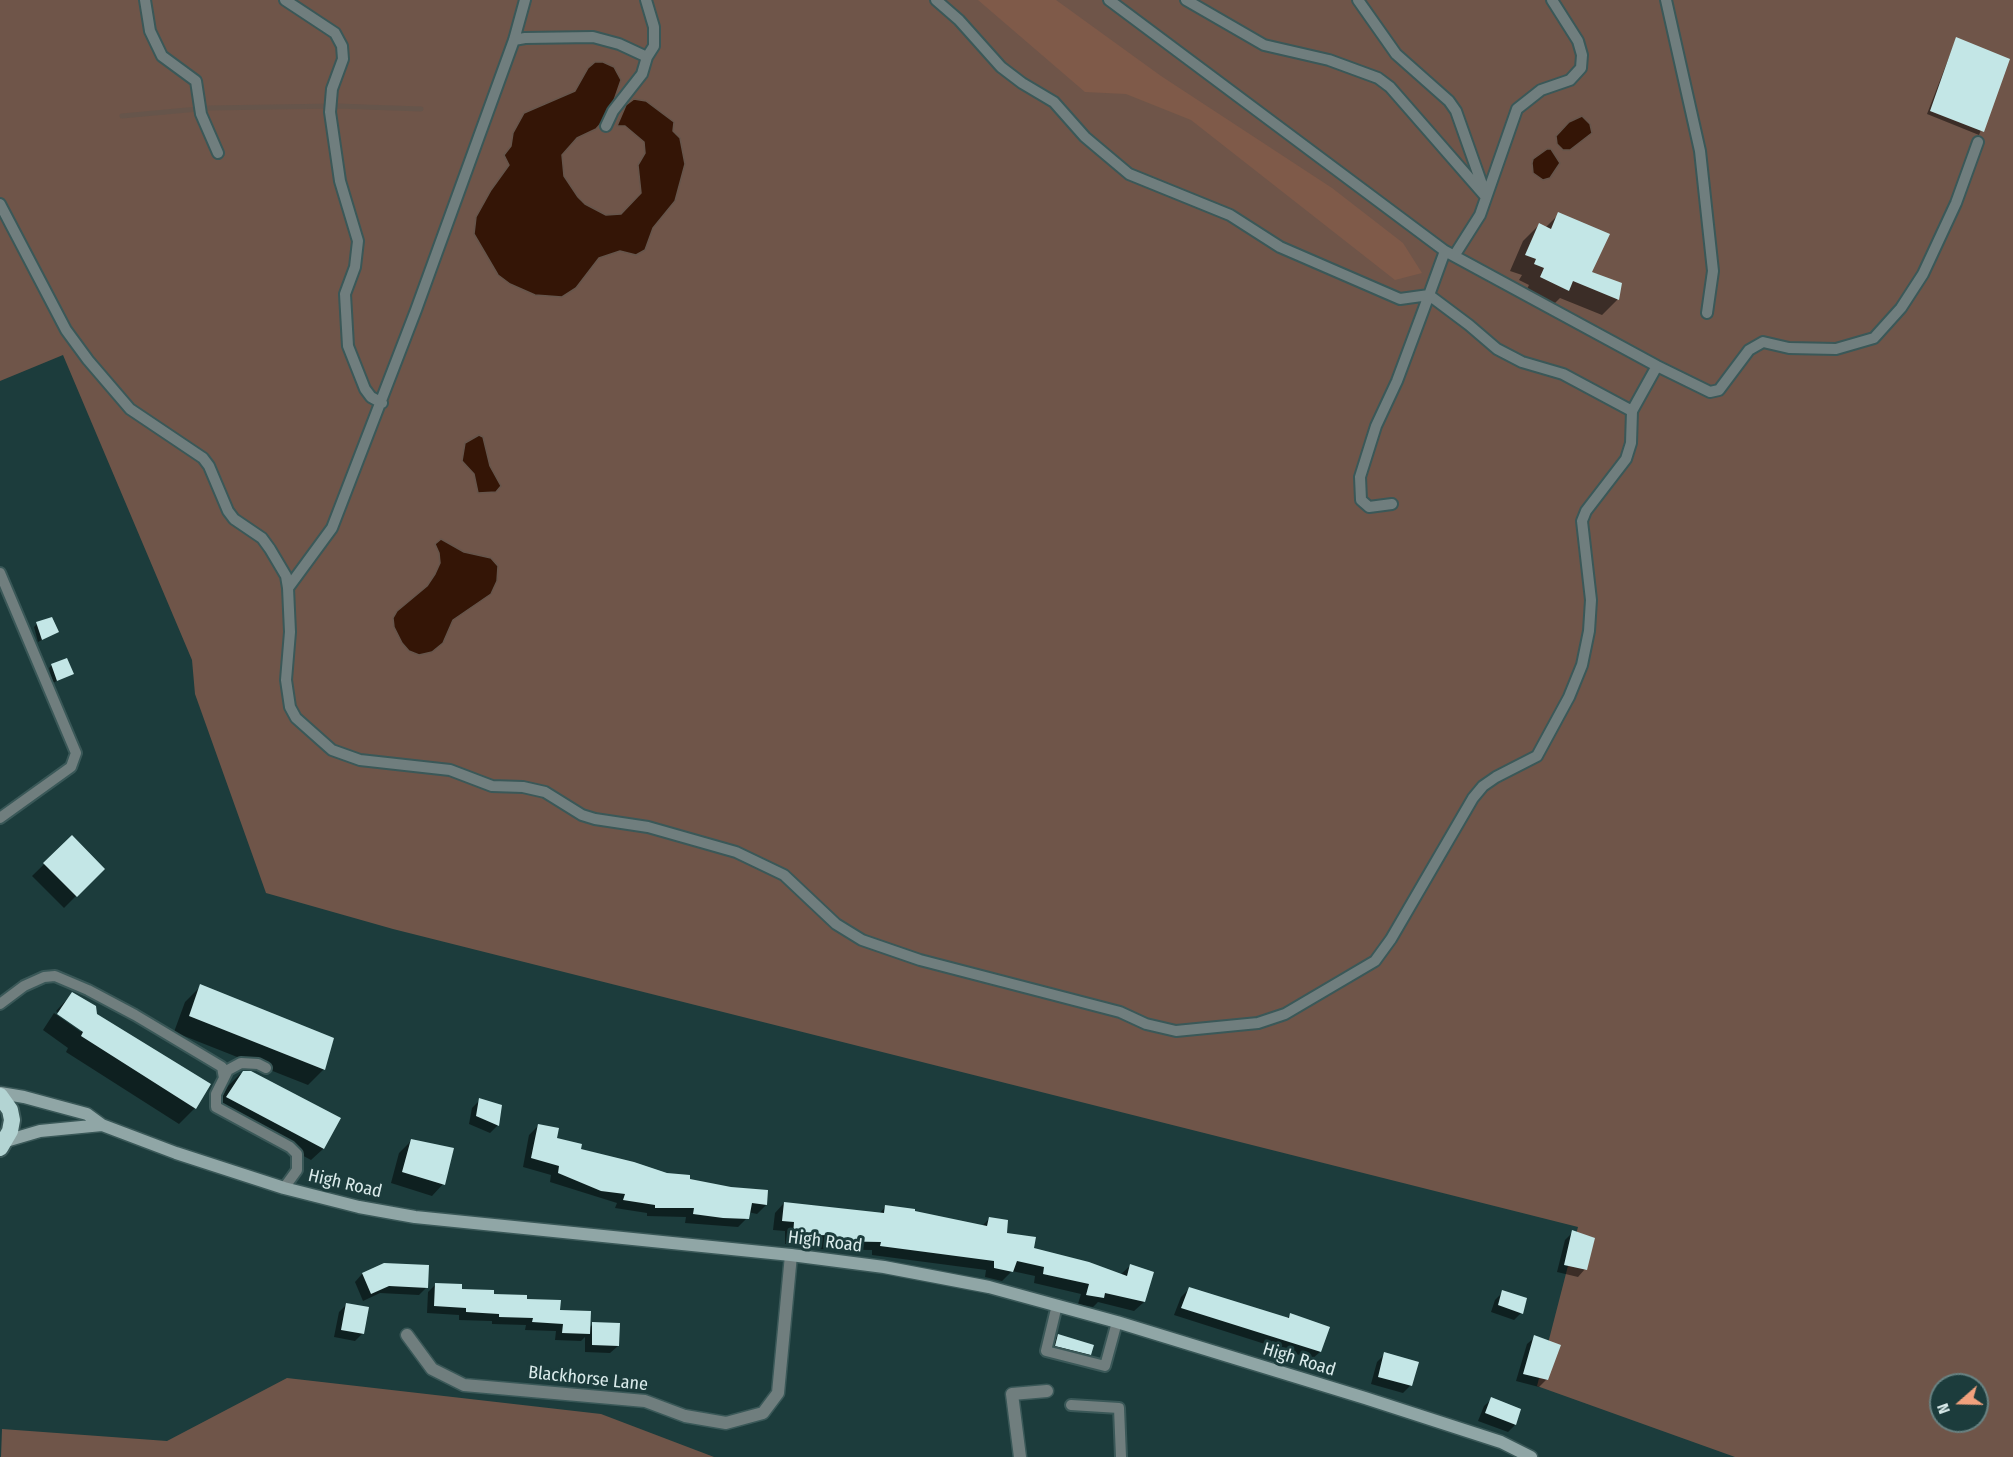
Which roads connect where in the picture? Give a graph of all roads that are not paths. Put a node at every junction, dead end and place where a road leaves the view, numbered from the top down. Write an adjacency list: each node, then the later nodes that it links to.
1 (145, 0): 15 (lane)
2 (285, 0): 22 (lane)
3 (525, 0): 11 (lane)
4 (646, 0): 12 (lane)
5 (936, 0): 19 (lane)
6 (1109, 0): 18 (lane)
7 (1185, 0): 16 (lane)
8 (1358, 0): 16 (lane)
9 (1552, 0): 16 (lane)
10 (1666, 0): 20 (lane)
11 (514, 40): 12 (lane); 22 (lane)
12 (647, 57): 13 (lane)
13 (606, 126)
14 (1978, 142): 21 (lane)
15 (218, 153)
16 (1486, 197): 18 (lane)
17 (0, 204): 26 (lane)
18 (1450, 253): 19 (lane); 21 (lane)
19 (1429, 296): 23 (lane); 24 (lane)
20 (1707, 313)
21 (1657, 366): 23 (lane)
22 (381, 402): 26 (lane)
23 (1632, 411): 26 (lane)
24 (1392, 504)
25 (0, 573): 27 (lane)
26 (288, 588)
27 (0, 818)
28 (0, 1004): 30 (lane)
29 (266, 1068): 30 (lane)
30 (224, 1078): 34 (lane)
31 (0, 1095): 32 (main road, High Road); 33 (highway)
32 (102, 1125): 33 (main road, High Road); 34 (main road, High Road)
33 (2, 1148)
34 (284, 1188): 35 (main road, High Road)
35 (791, 1255): 36 (main road, High Road); 38 (street, Blackhorse Lane)
36 (1057, 1305): 37 (main road, High Road); 37 (lane)
37 (1117, 1322): 43 (main road, High Road)
38 (407, 1335)
39 (1047, 1391): 41 (street)
40 (1071, 1405): 42 (lane)
41 (1020, 1457)
42 (1121, 1457)
43 (1532, 1457)

